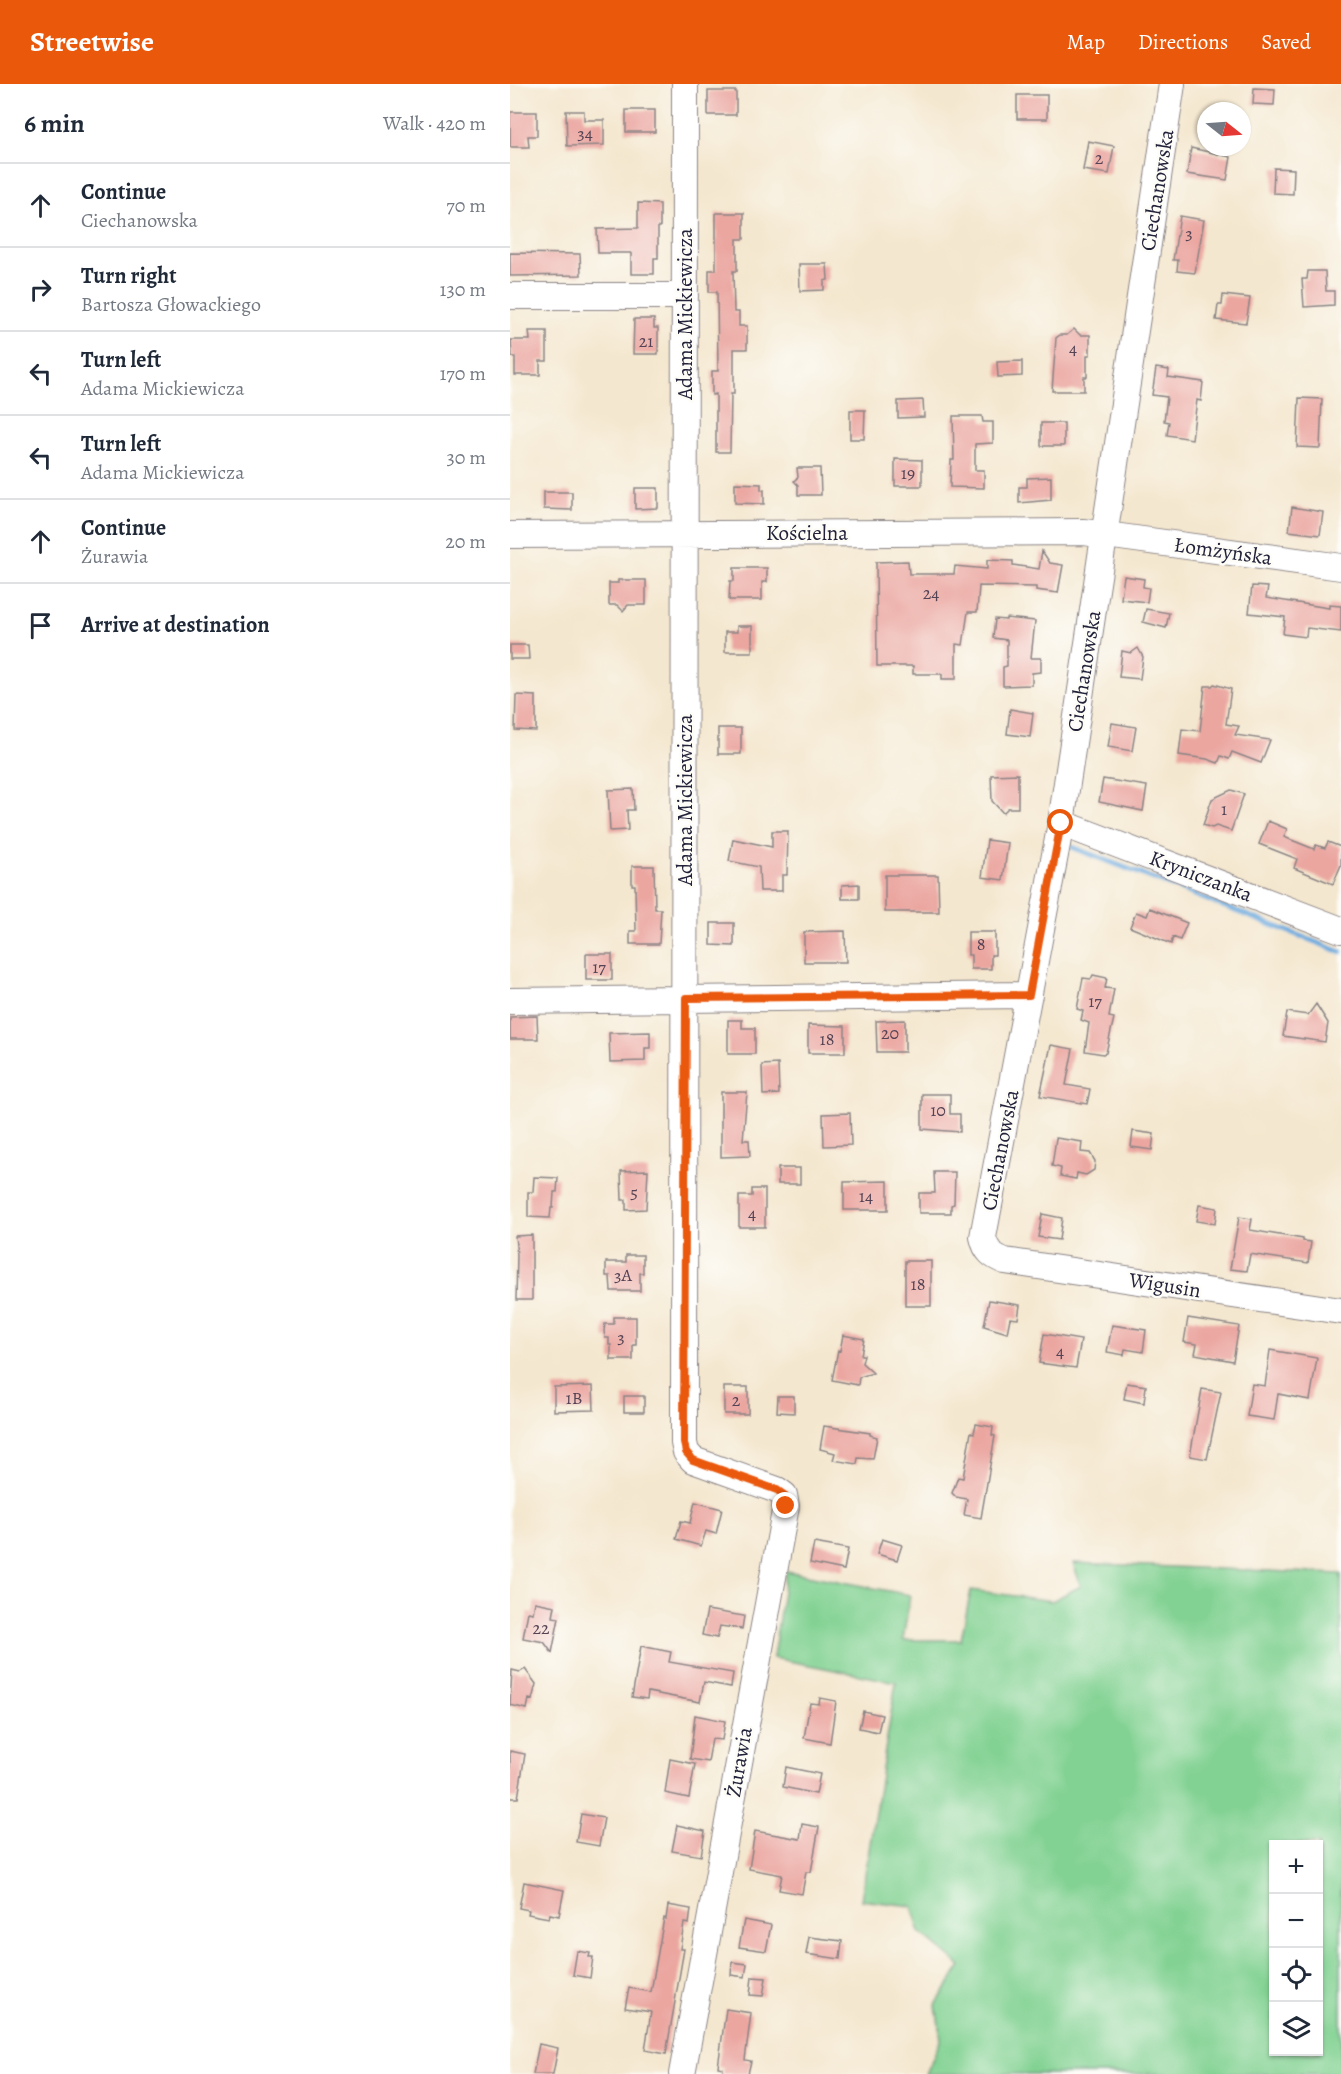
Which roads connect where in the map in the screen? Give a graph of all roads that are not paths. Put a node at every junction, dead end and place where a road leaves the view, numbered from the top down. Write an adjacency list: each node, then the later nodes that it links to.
1 (685, 84): 4 (street, Adama Mickiewicza)
2 (1172, 84): 6 (street, Ciechanowska)
3 (510, 296): 4 (street)
4 (685, 296): 5 (street, Adama Mickiewicza)
5 (685, 533): 6 (street, Kościelna); 7 (street, Kościelna); 12 (street, Adama Mickiewicza)
6 (1105, 535): 8 (street, Łomżyńska); 9 (street, Ciechanowska)
7 (510, 536)
8 (1341, 567)
9 (1061, 823): 10 (street, Kryniczanka); 11 (street, Ciechanowska)
10 (1341, 930)
11 (1029, 995): 12 (street); 14 (street, Ciechanowska)
12 (686, 998): 13 (street); 16 (street, Adama Mickiewicza)
13 (510, 1000)
14 (991, 1254): 15 (street, Wigusin)
15 (1341, 1311)
16 (742, 1478): 17 (street, Żurawia)
17 (682, 2074)

